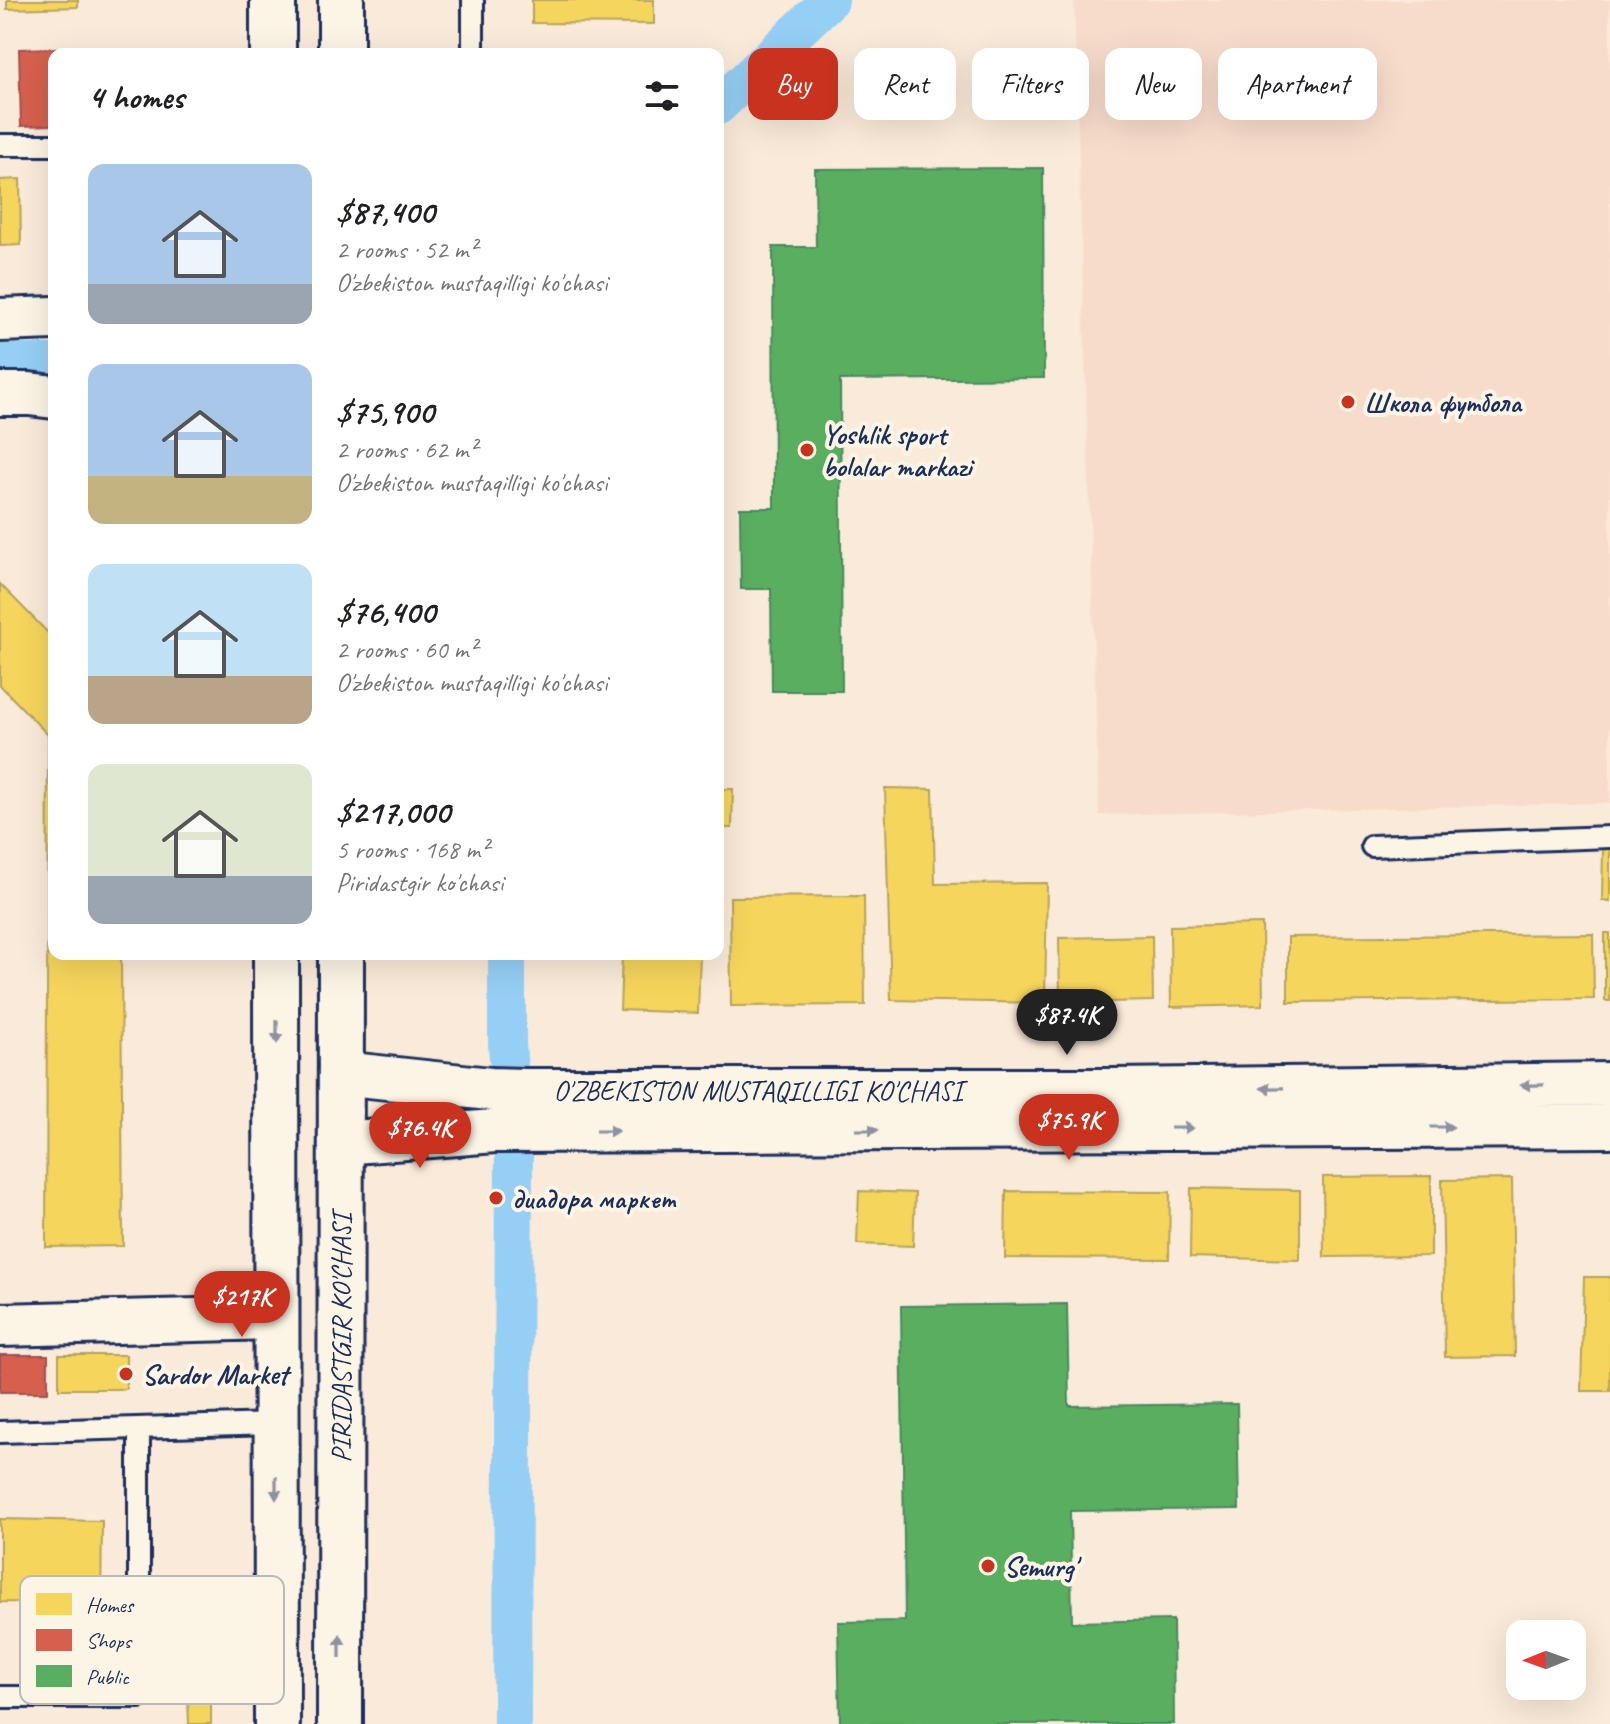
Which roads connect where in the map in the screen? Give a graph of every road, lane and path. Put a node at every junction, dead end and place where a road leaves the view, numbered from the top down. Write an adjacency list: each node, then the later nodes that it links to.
1 (273, 0): 4 (main road)
2 (341, 0): 5 (main road)
3 (473, 0): 6 (lane)
4 (273, 48)
5 (341, 48)
6 (473, 48)
7 (0, 145): 8 (lane)
8 (48, 145)
9 (48, 318): 10 (street)
10 (0, 320)
11 (0, 394): 12 (street)
12 (48, 396)
13 (1610, 837): 14 (lane)
14 (1372, 846)
15 (276, 960): 21 (main road, one-way to 21)
16 (341, 960): 17 (main road, PIRIDASTGIR KO'CHASI)
17 (341, 1073): 18 (street, O'ZBEKISTON MUSTAQILLIGI KO'CHASI, one-way to 17); 20 (main road, PIRIDASTGIR KO'CHASI)
18 (1610, 1084)
19 (1610, 1126): 20 (street, O'ZBEKISTON MUSTAQILLIGI KO'CHASI, one-way to 19)
20 (341, 1143): 30 (main road, PIRIDASTGIR KO'CHASI, one-way to 20)
21 (276, 1318): 22 (street); 23 (main road)
22 (0, 1325)
23 (276, 1424): 24 (lane); 27 (main road, one-way to 27)
24 (139, 1429): 25 (lane); 26 (lane)
25 (0, 1432)
26 (139, 1576)
27 (277, 1576)
28 (277, 1704): 29 (main road, one-way to 29)
29 (277, 1724)
30 (340, 1724)

